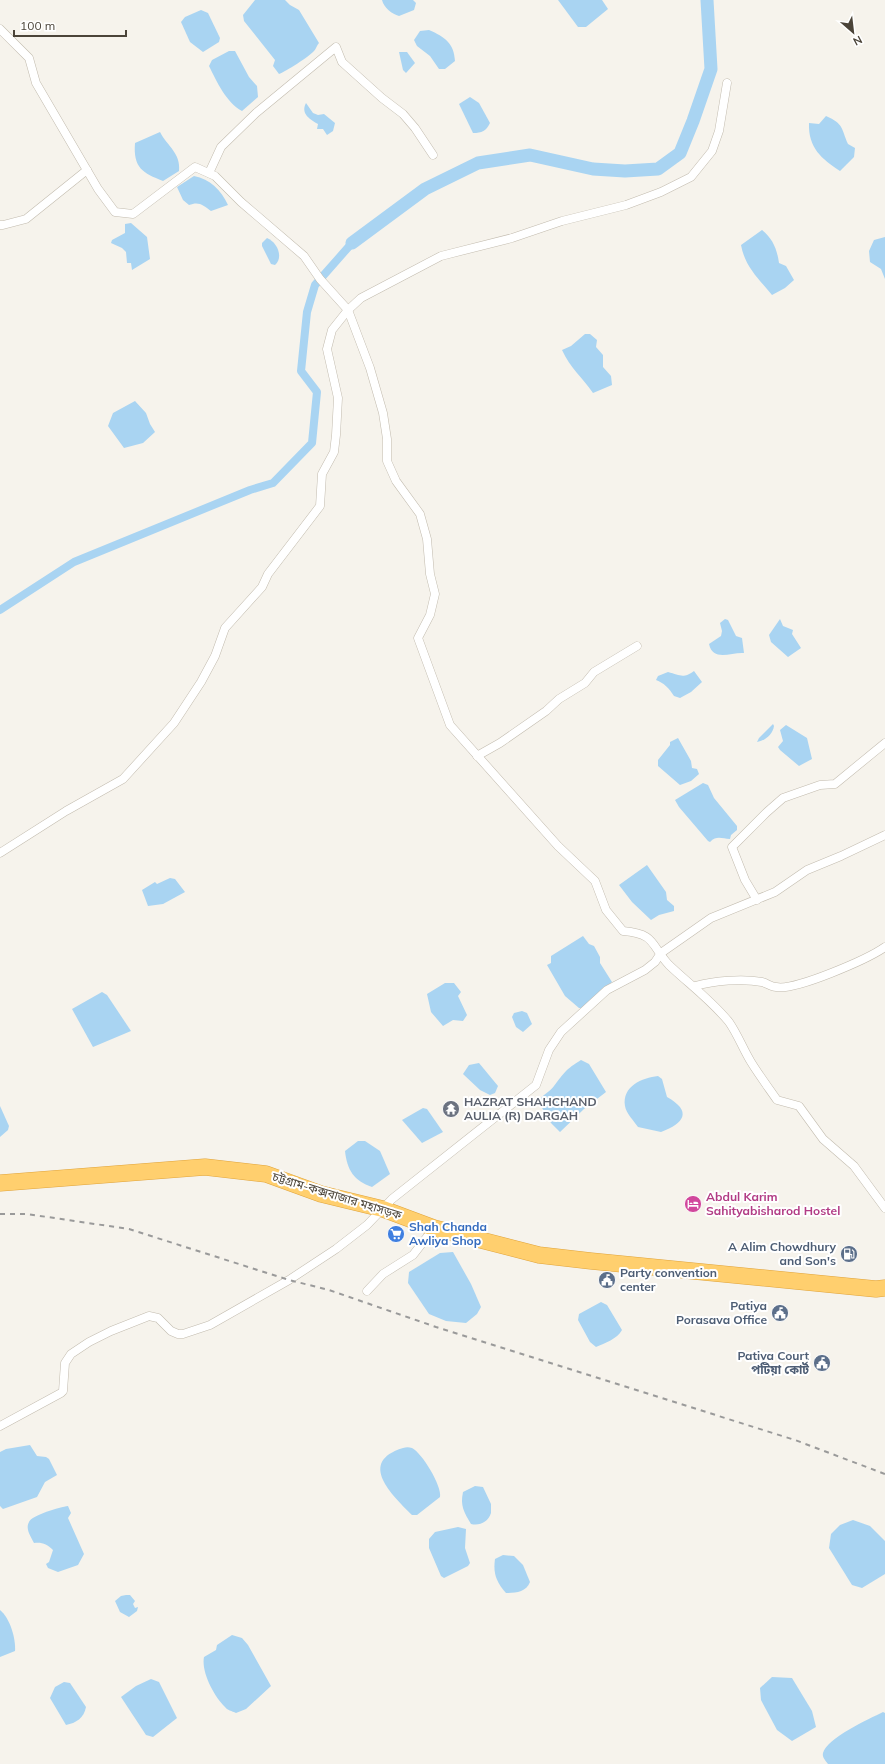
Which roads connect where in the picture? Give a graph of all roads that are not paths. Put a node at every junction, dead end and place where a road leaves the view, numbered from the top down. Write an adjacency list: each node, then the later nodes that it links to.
1 (0, 29): 4 (street)
2 (727, 83): 7 (street)
3 (433, 155): 5 (street)
4 (87, 170): 5 (street); 6 (street)
5 (209, 173): 7 (street)
6 (0, 225)
7 (348, 310): 10 (street); 12 (street)
8 (637, 646): 10 (street)
9 (885, 743): 13 (street)
10 (476, 756): 15 (street)
11 (885, 835): 13 (street)
12 (0, 853)
13 (756, 900): 15 (street)
14 (885, 947): 16 (street)
15 (661, 953): 16 (street); 19 (street)
16 (695, 986): 18 (street)
17 (0, 1183): 19 (highway, চট্টগ্রাম-কক্সবাজার মহাসড়ক)
18 (885, 1208)
19 (383, 1209): 20 (highway, চট্টগ্রাম-কক্সবাজার মহাসড়ক); 23 (street)
20 (434, 1228): 21 (highway, চট্টগ্রাম-কক্সবাজার মহাসড়ক); 22 (street)
21 (885, 1288)
22 (367, 1292)
23 (0, 1426)

